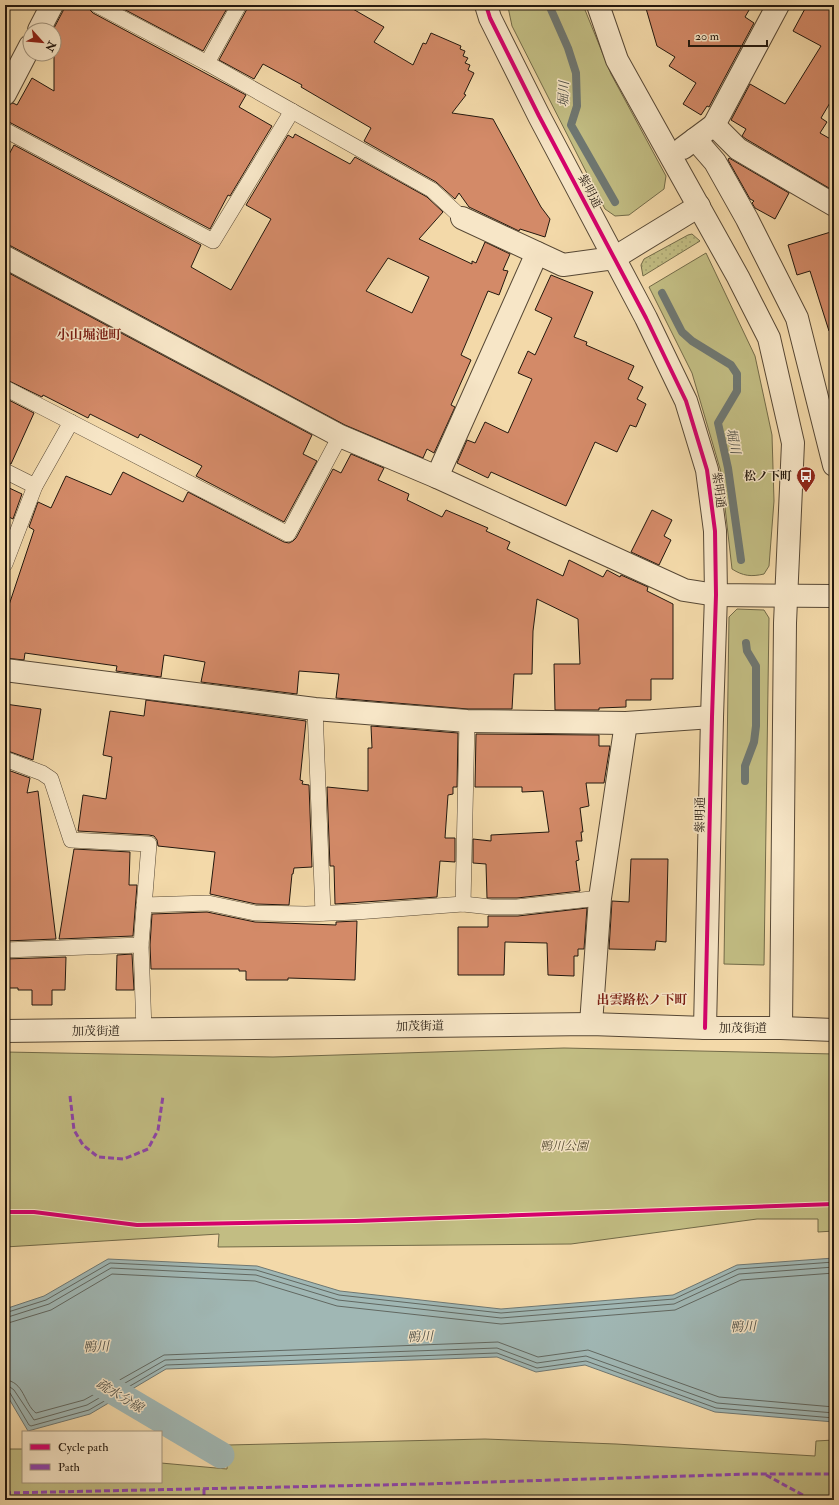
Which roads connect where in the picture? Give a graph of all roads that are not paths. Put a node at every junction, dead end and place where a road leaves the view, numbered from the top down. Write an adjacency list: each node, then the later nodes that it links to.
1 (52, 5): 7 (street)
2 (97, 5): 9 (lane)
3 (238, 5): 9 (lane)
4 (486, 5): 21 (street, 紫明通)
5 (598, 5): 15 (street)
6 (778, 5): 12 (street)
7 (42, 22)
8 (22, 61): 10 (street)
9 (207, 63): 11 (lane)
10 (5, 94)
11 (292, 111): 13 (lane); 18 (lane)
12 (714, 125): 14 (street); 16 (street)
13 (5, 130)
14 (695, 139): 15 (street); 25 (street)
15 (671, 157): 17 (street)
16 (834, 205)
17 (699, 206): 21 (street); 31 (street)
18 (462, 218): 19 (street)
19 (537, 253): 21 (street); 27 (street)
20 (5, 257): 24 (street)
21 (614, 258): 30 (street, 紫明通)
22 (5, 388): 23 (lane)
23 (71, 422): 24 (lane); 28 (lane)
24 (340, 436): 27 (street)
25 (834, 465)
26 (5, 471): 28 (lane)
27 (436, 477): 30 (street)
28 (35, 486): 29 (lane)
29 (5, 564)
30 (716, 595): 31 (street); 35 (street, 紫明通)
31 (787, 595): 32 (street); 47 (street)
32 (834, 596)
33 (5, 670): 34 (street)
34 (315, 709): 36 (street); 42 (lane)
35 (712, 717): 37 (street); 46 (street, 紫明通)
36 (466, 721): 37 (street); 40 (lane)
37 (626, 723): 39 (street)
38 (5, 759): 41 (lane)
39 (600, 898): 40 (lane); 45 (street)
40 (463, 904): 42 (lane)
41 (144, 905): 42 (lane); 43 (lane)
42 (323, 914)
43 (142, 945): 44 (lane); 48 (lane)
44 (5, 950)
45 (591, 1024): 46 (street, 加茂街道); 48 (street, 加茂街道)
46 (705, 1028): 47 (street, 加茂街道)
47 (781, 1028): 49 (street, 加茂街道)
48 (144, 1030): 50 (street, 加茂街道)
49 (834, 1030)
50 (5, 1031)

